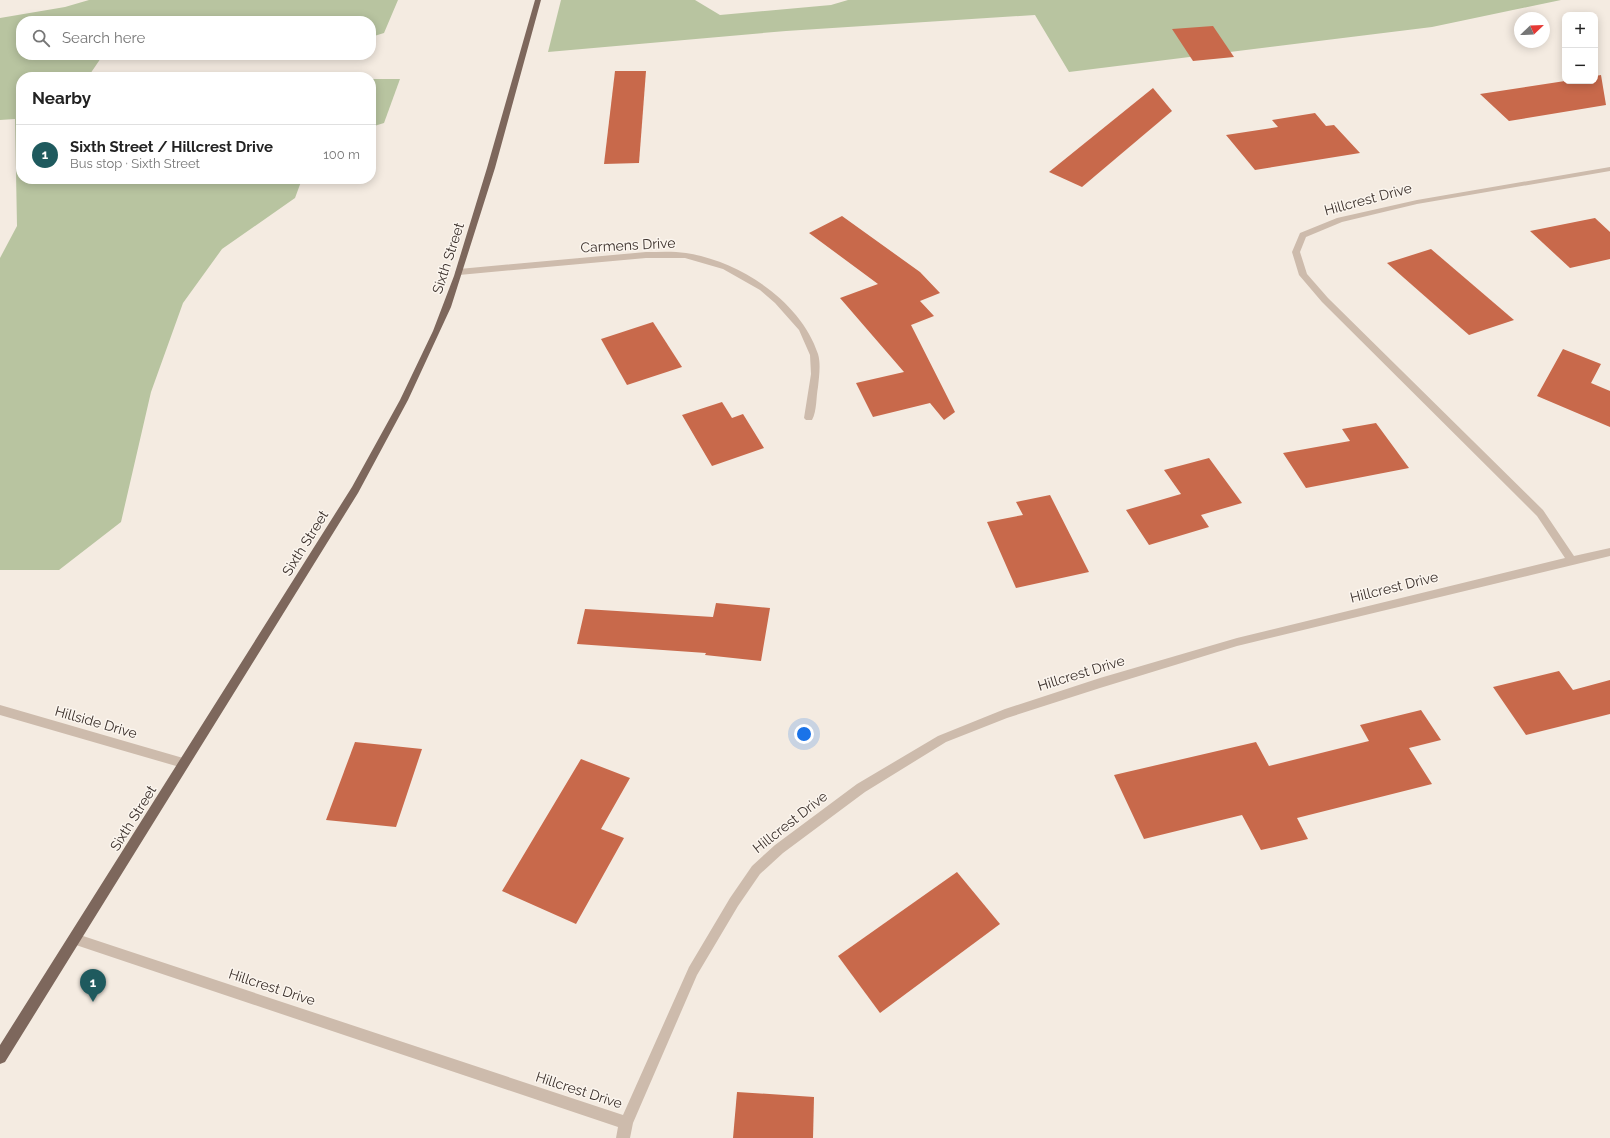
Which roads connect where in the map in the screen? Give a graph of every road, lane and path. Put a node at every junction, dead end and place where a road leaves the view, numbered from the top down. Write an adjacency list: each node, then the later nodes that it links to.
1 (538, 0): 3 (main road, Sixth Street)
2 (1610, 169): 6 (street, Hillcrest Drive)
3 (459, 272): 4 (street, Carmens Drive); 8 (main road, Sixth Street)
4 (809, 418)
5 (1610, 552): 6 (street, Hillcrest Drive)
6 (1572, 560): 11 (street, Hillcrest Drive)
7 (0, 710): 8 (street, Hillside Drive)
8 (183, 764): 9 (main road, Sixth Street)
9 (74, 939): 10 (main road, Sixth Street); 11 (street, Hillcrest Drive)
10 (0, 1057)
11 (626, 1123): 12 (street)
12 (623, 1138)

